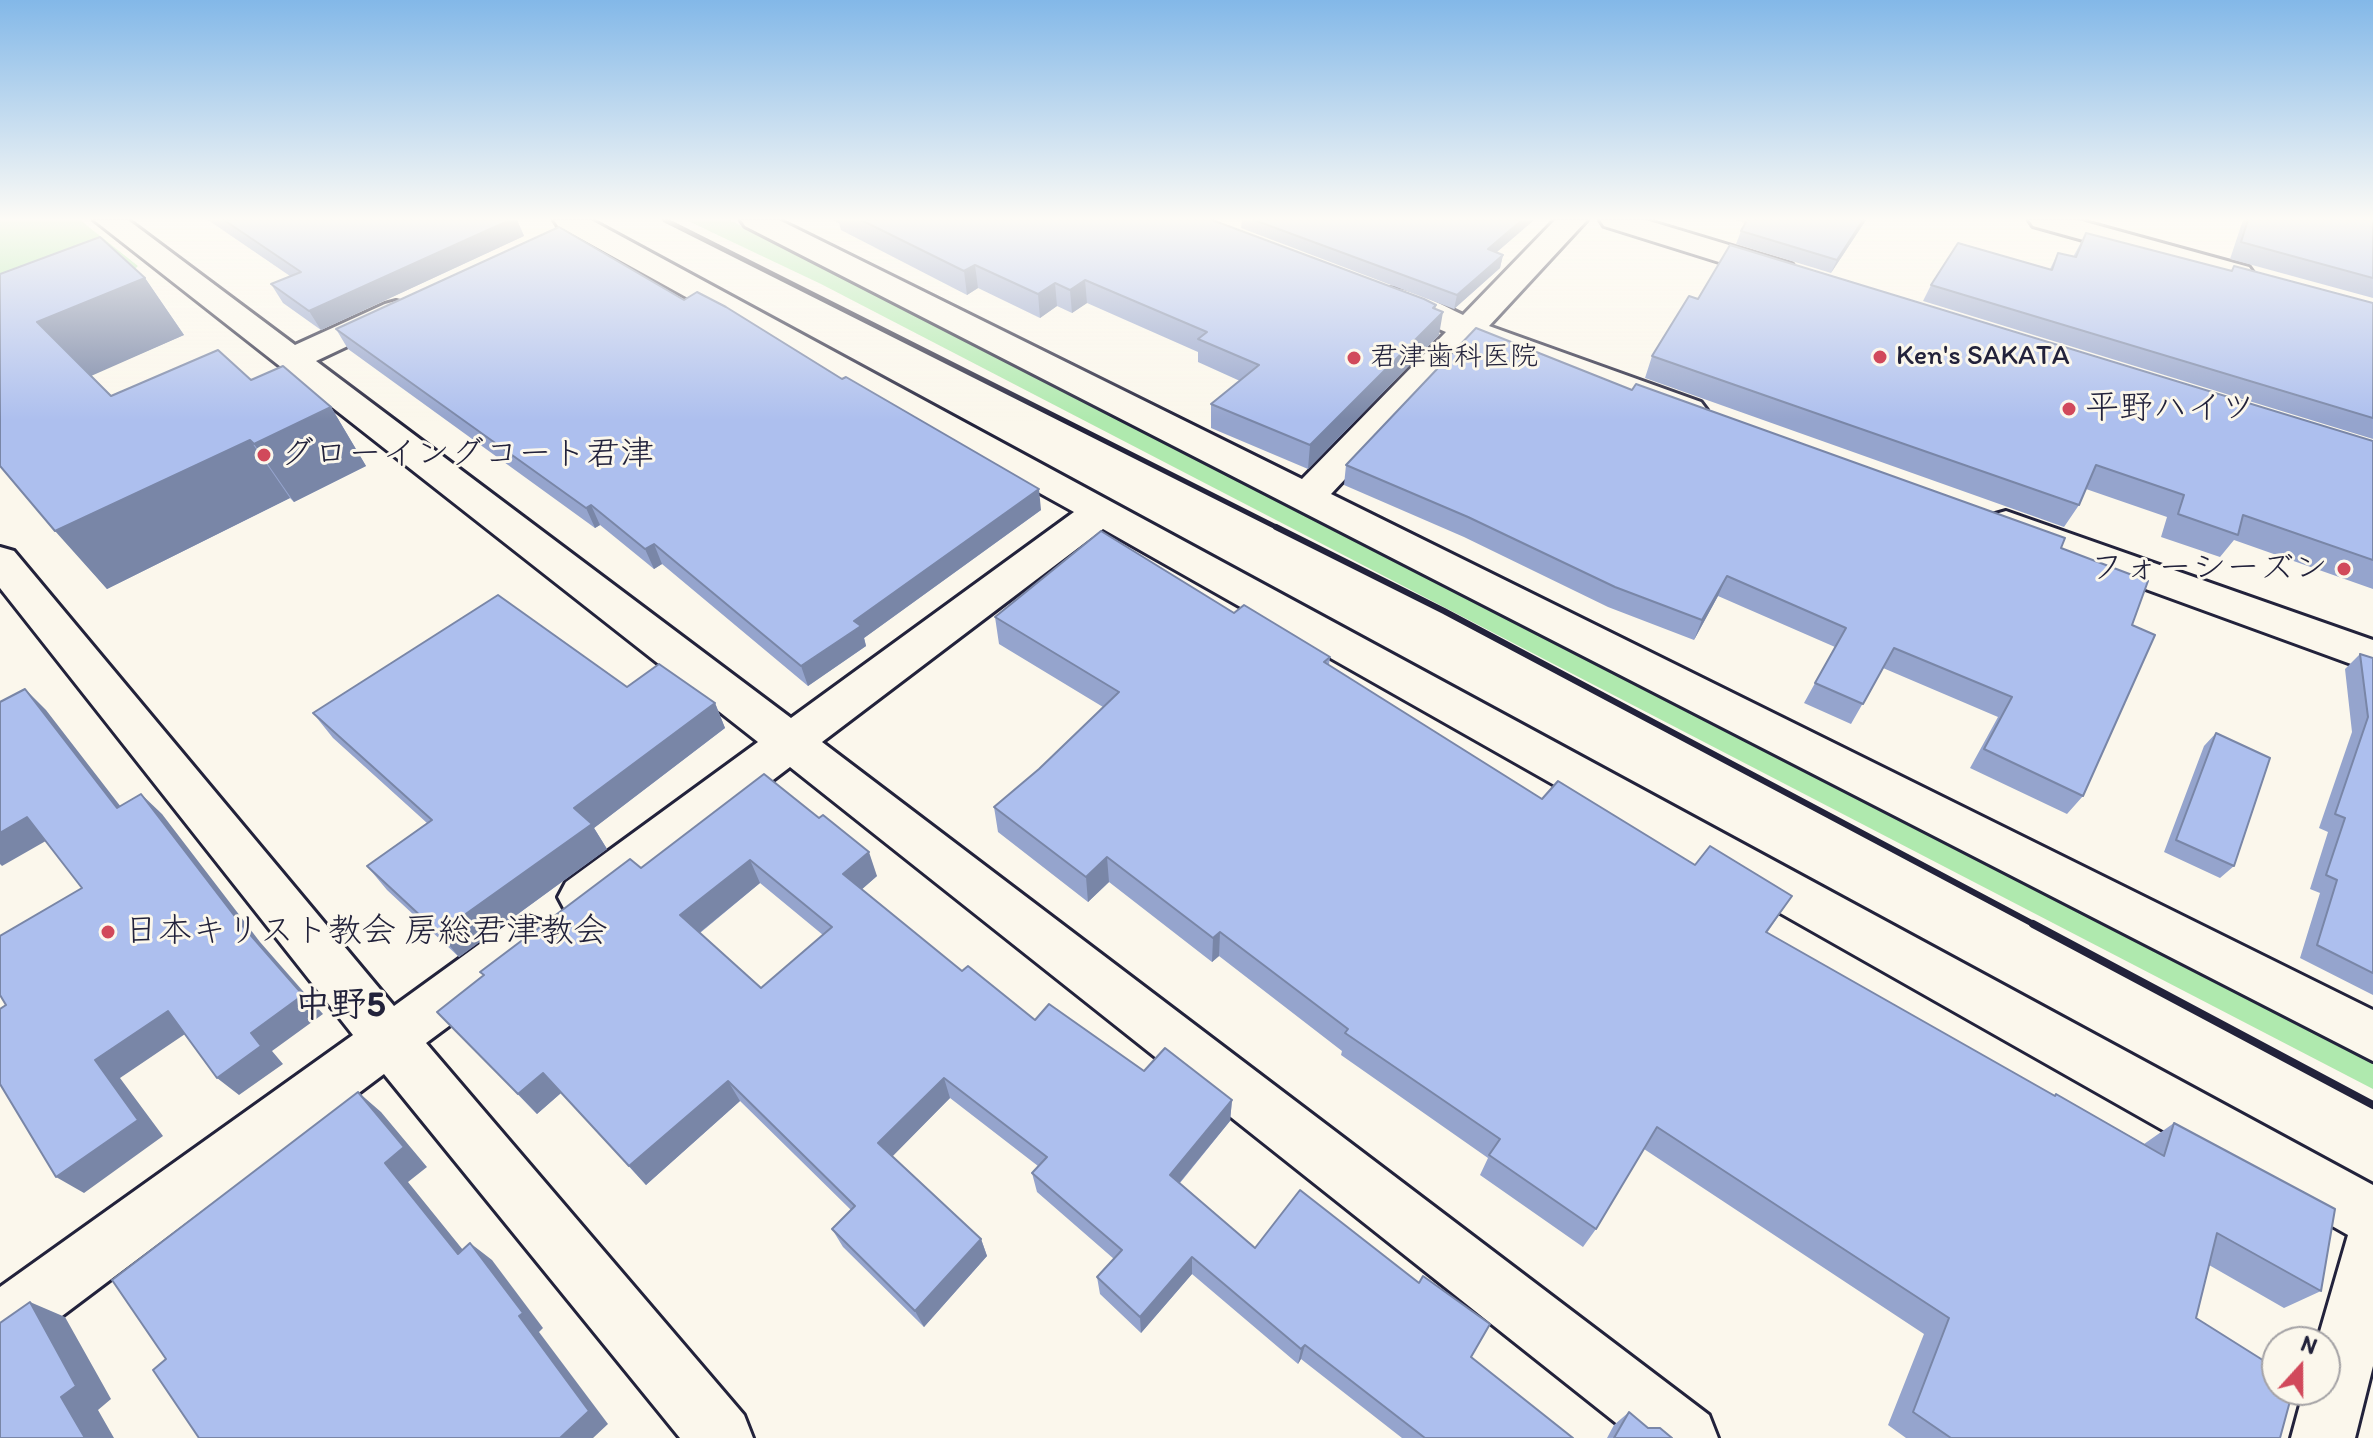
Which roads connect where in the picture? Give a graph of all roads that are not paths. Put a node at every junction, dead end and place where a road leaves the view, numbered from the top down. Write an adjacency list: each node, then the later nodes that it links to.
1 (177, 287): 8 (street)
2 (678, 287): 11 (street)
3 (890, 287): 10 (street)
4 (1363, 287): 7 (street)
5 (1509, 287): 7 (street)
6 (420, 299): 8 (street)
7 (1468, 330): 9 (street); 10 (street)
8 (291, 360): 15 (street)
9 (1720, 421)
10 (1307, 496): 16 (street)
11 (1101, 511): 15 (street); 18 (street)
12 (1972, 512): 14 (street)
13 (0, 561): 17 (street)
14 (2373, 656)
15 (790, 742): 17 (street); 22 (street)
16 (2373, 1037)
17 (390, 1041): 20 (street); 21 (street)
18 (2373, 1217)
19 (2373, 1246): 23 (street)
20 (0, 1324)
21 (721, 1438)
22 (1686, 1438)
23 (2323, 1438)

